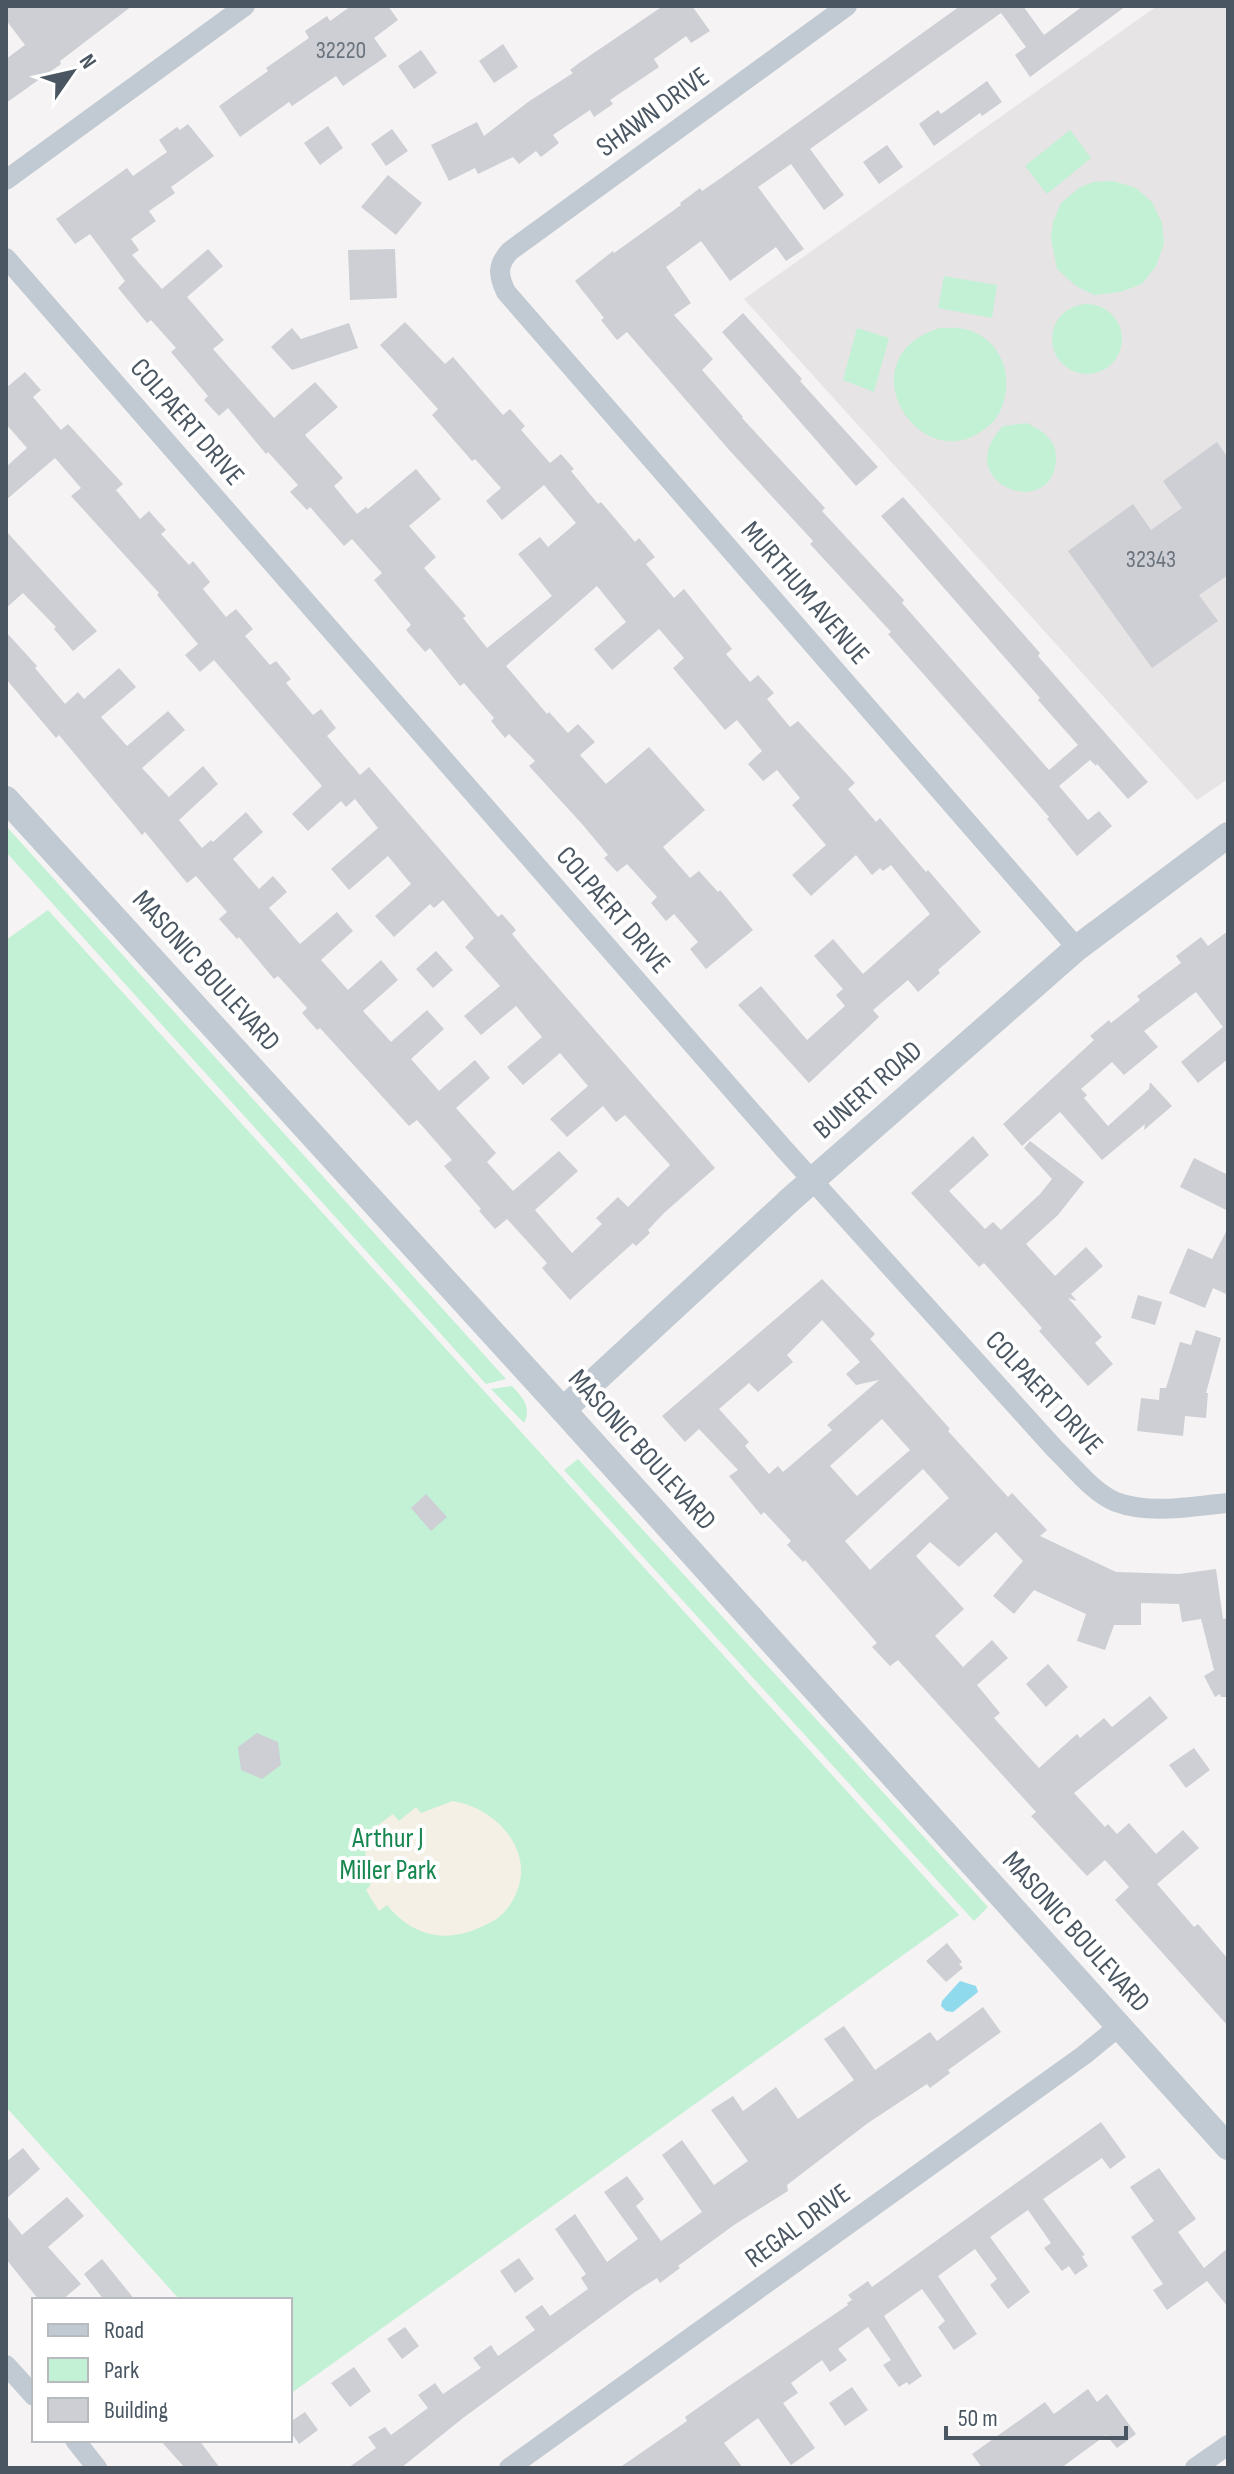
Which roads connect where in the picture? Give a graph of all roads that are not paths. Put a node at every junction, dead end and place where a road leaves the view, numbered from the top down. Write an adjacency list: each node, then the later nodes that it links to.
1 (245, 6): 3 (street)
2 (847, 6): 5 (street, SHAWN DRIVE)
3 (6, 180)
4 (6, 258): 9 (street, COLPAERT DRIVE)
5 (499, 270): 8 (street, MURTHUM AVENUE)
6 (6, 799): 10 (street, MASONIC BOULEVARD)
7 (1228, 835): 8 (street, BUNERT ROAD)
8 (1077, 948): 9 (street, BUNERT ROAD)
9 (813, 1180): 10 (street, BUNERT ROAD); 11 (street, COLPAERT DRIVE)
10 (563, 1410): 12 (street, MASONIC BOULEVARD)
11 (1228, 1503)
12 (1118, 2027): 13 (street, MASONIC BOULEVARD); 19 (street, REGAL DRIVE)
13 (1228, 2147)
14 (8, 2371): 15 (street)
15 (32, 2394)
16 (77, 2442): 18 (street)
17 (1228, 2445): 20 (street)
18 (97, 2468)
19 (509, 2468)
20 (1195, 2468)

